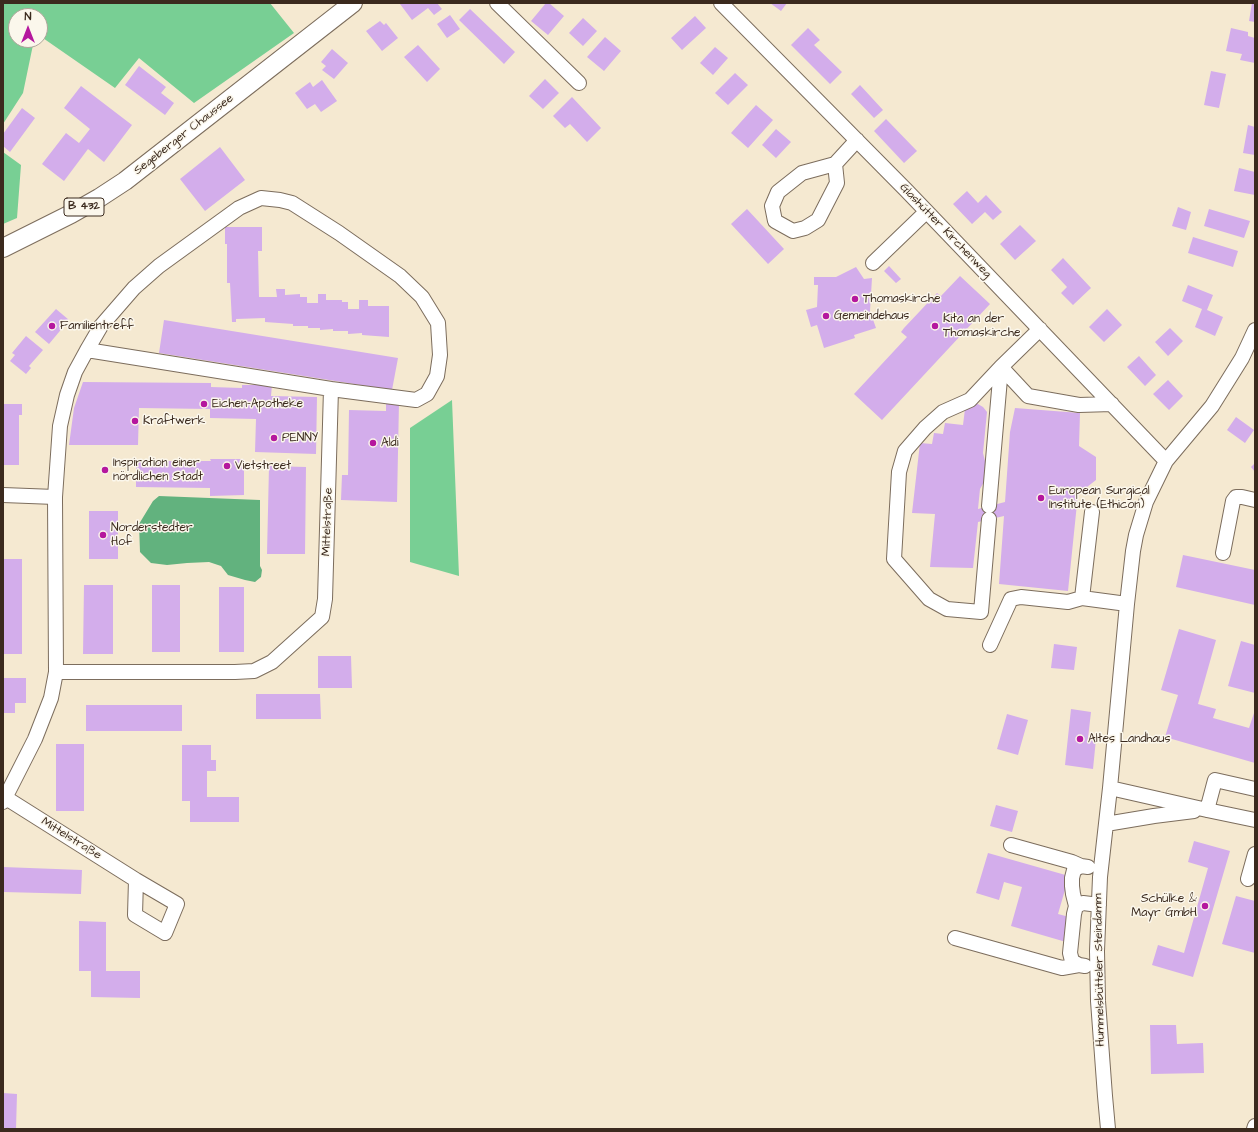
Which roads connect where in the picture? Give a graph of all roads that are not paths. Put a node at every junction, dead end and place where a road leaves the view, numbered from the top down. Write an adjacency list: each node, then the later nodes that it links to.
1 (353, 3): 8 (main road, Segeberger Chaussee / B 432)
2 (496, 3): 4 (street)
3 (721, 3): 5 (street, Glashütter Kirchenweg)
4 (580, 83)
5 (857, 140): 6 (street); 7 (street, Glashütter Kirchenweg)
6 (834, 164): 6 (street)
7 (926, 212): 9 (street); 10 (street, Glashütter Kirchenweg)
8 (3, 248)
9 (873, 263)
10 (1040, 329): 13 (street); 15 (street, Glashütter Kirchenweg)
11 (1255, 330): 16 (street)
12 (86, 350): 14 (street); 14 (street, Mittelstraße); 18 (street, Mittelstraße)
13 (1001, 367): 13 (street); 15 (street)
14 (332, 389): 25 (street, Mittelstraße)
15 (1112, 404): 16 (street, Glashütter Kirchenweg)
16 (1166, 461): 23 (street, Hummelsbütteler Steindamm)
17 (3, 495): 18 (street)
18 (55, 497): 25 (street, Mittelstraße)
19 (1255, 500): 21 (street)
20 (1092, 512): 22 (street)
21 (1223, 553)
22 (1082, 598): 23 (street); 24 (street)
23 (1127, 604): 26 (street, Hummelsbütteler Steindamm)
24 (990, 645)
25 (56, 672): 28 (street, Mittelstraße)
26 (1110, 788): 29 (street); 31 (street, Hummelsbütteler Steindamm)
27 (1255, 789): 29 (street)
28 (5, 800): 37 (street, Mittelstraße)
29 (1207, 810): 30 (street); 31 (street)
30 (1255, 820)
31 (1106, 824): 35 (street, Hummelsbütteler Steindamm)
32 (1011, 845): 34 (street)
33 (1255, 854): 36 (street)
34 (1081, 866): 35 (street); 39 (street)
35 (1101, 867): 38 (street, Hummelsbütteler Steindamm)
36 (1248, 879)
37 (136, 880)
38 (1098, 905): 39 (street); 42 (street, Hummelsbütteler Steindamm)
39 (1076, 906): 41 (street)
40 (955, 938): 41 (street)
41 (1079, 965): 42 (street)
42 (1098, 966): 43 (street, Hummelsbütteler Steindamm)
43 (1108, 1129)

